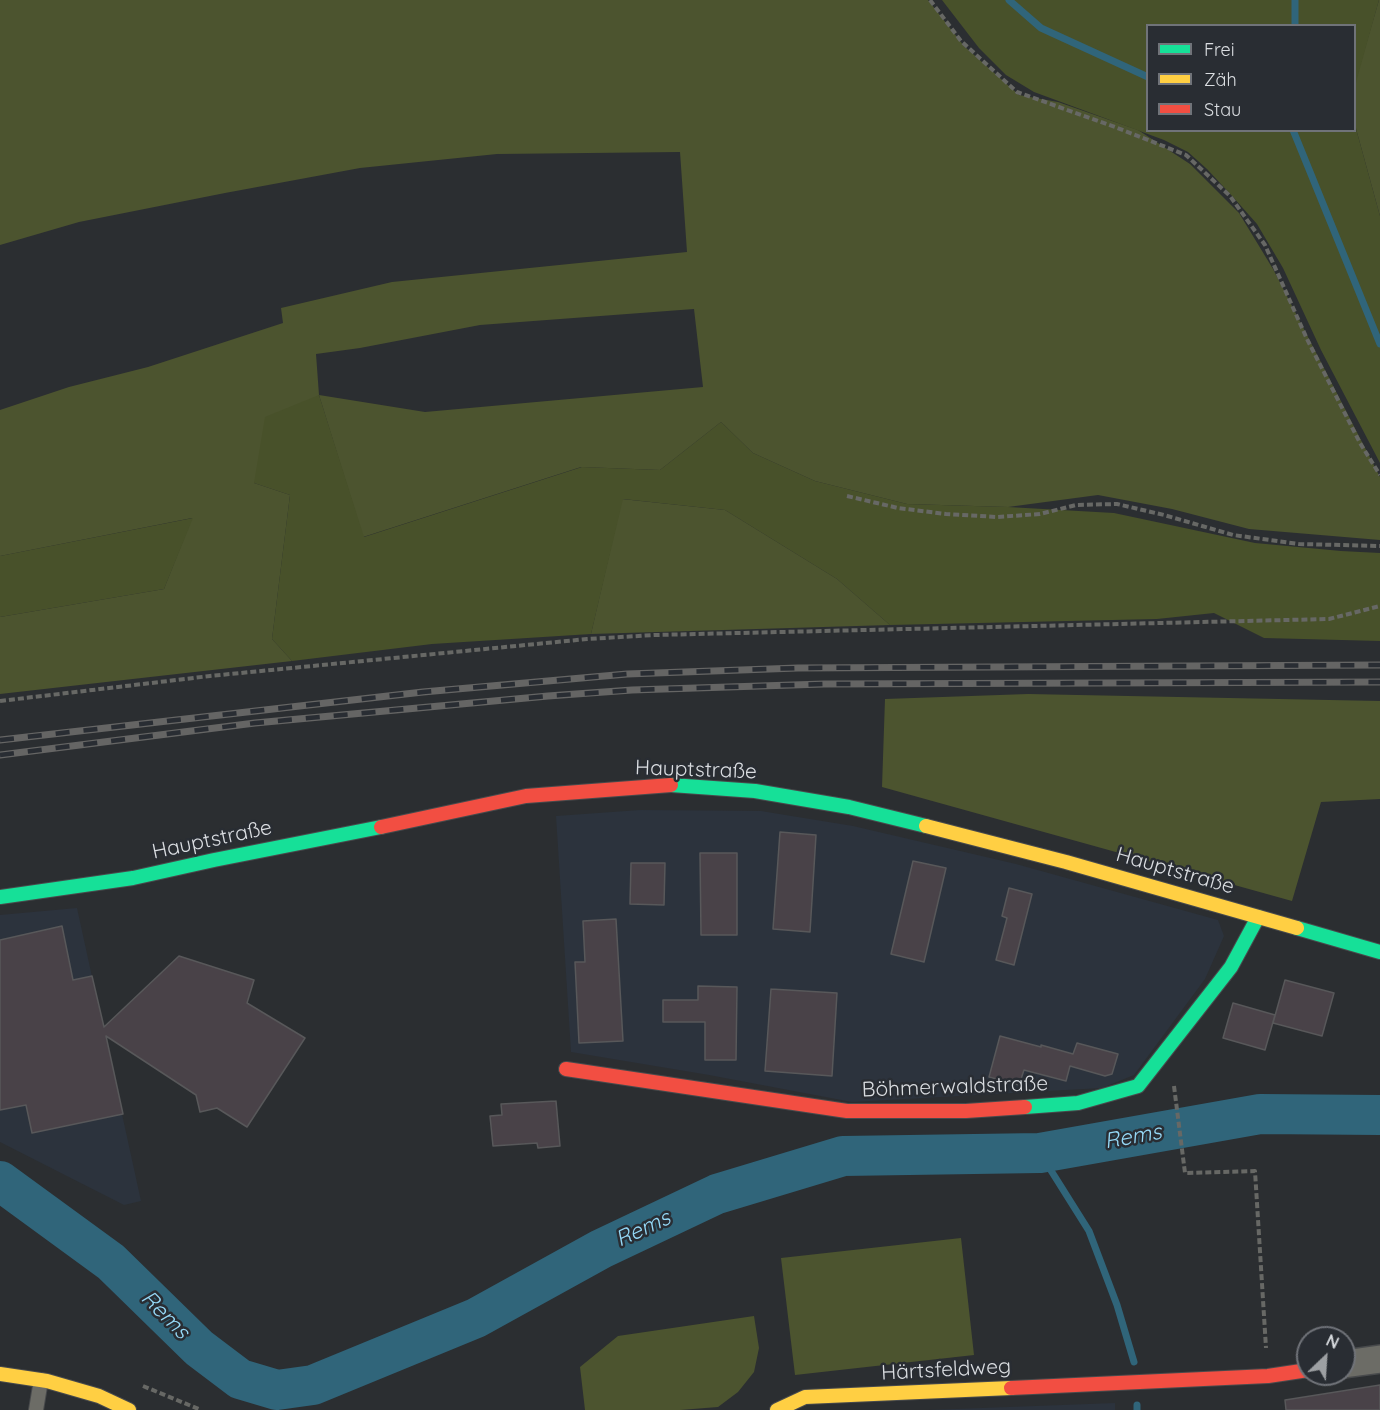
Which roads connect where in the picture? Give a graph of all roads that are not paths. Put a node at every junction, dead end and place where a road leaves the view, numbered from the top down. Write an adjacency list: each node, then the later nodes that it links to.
1 (0, 897): 2 (street, Hauptstraße)
2 (1258, 917): 3 (street, Hauptstraße); 4 (street, Böhmerwaldstraße)
3 (1380, 952)
4 (566, 1069)
5 (1380, 1359): 6 (street)
6 (1356, 1362)
7 (1296, 1372): 12 (street, Härtsfeldweg)
8 (0, 1374): 9 (street)
9 (41, 1380): 10 (lane); 11 (street)
10 (36, 1410)
11 (129, 1410)
12 (777, 1410)

